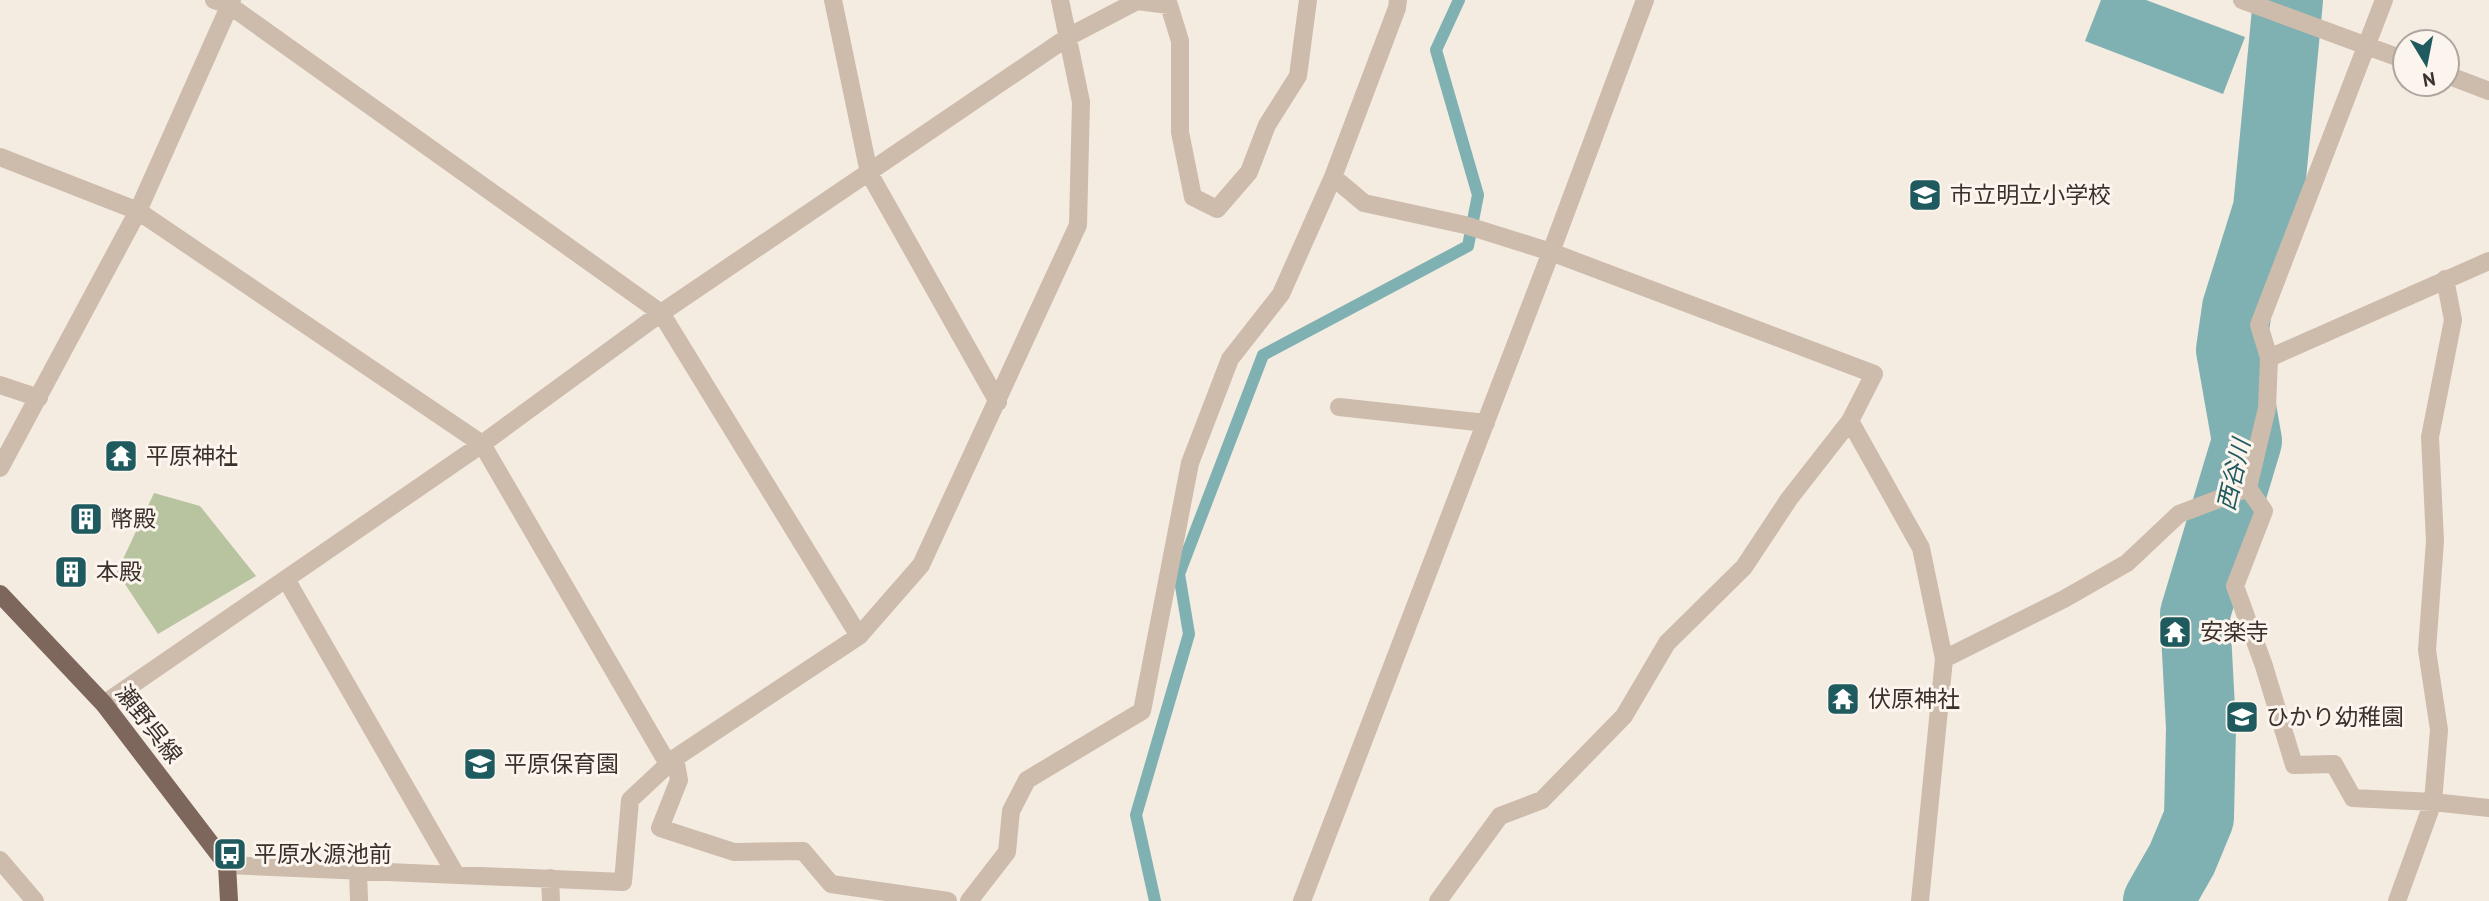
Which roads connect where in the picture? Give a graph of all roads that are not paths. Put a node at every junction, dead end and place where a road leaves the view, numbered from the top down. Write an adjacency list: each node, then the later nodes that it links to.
1 (833, 0): 15 (street)
2 (1060, 0): 9 (street)
3 (1308, 0): 9 (street)
4 (1398, 0): 16 (street)
5 (1645, 0): 18 (street)
6 (2242, 0): 10 (street)
7 (2384, 0): 10 (street)
8 (225, 2): 17 (street); 21 (street)
9 (1068, 37): 15 (street); 25 (street)
10 (2367, 46): 11 (street); 22 (street)
11 (2391, 55)
12 (2461, 80): 13 (street)
13 (2489, 91)
14 (0, 158): 17 (street)
15 (869, 173): 21 (street); 25 (street)
16 (1333, 177): 18 (street); 52 (street)
17 (138, 212): 24 (street); 29 (street)
18 (1551, 252): 27 (street); 28 (street)
19 (2489, 261): 20 (street)
20 (2445, 279): 22 (street); 38 (street)
21 (661, 313): 29 (street); 34 (street)
22 (2269, 358): 31 (street)
23 (0, 385): 24 (street)
24 (38, 398): 30 (street)
25 (998, 402): 34 (street)
26 (1339, 407): 28 (street)
27 (1850, 421): 35 (street); 54 (street)
28 (1486, 423): 53 (street)
29 (482, 444): 32 (street); 37 (street)
30 (0, 468)
31 (2245, 489): 35 (street); 38 (street)
32 (286, 579): 36 (street); 43 (street)
33 (0, 594): 36 (main road, 瀬野呉線)
34 (859, 636): 37 (street)
35 (1944, 659): 55 (street)
36 (104, 704): 41 (main road, 瀬野呉線)
37 (672, 761): 44 (street); 45 (street)
38 (2433, 802): 39 (street); 56 (street)
39 (2489, 808)
40 (0, 860): 46 (street)
41 (227, 865): 42 (street); 47 (main road)
42 (358, 871): 43 (street); 48 (street)
43 (456, 874): 44 (street)
44 (550, 878): 49 (street)
45 (831, 884): 50 (street); 51 (street)
46 (35, 901)
47 (229, 901)
48 (359, 901)
49 (551, 901)
50 (825, 901)
51 (948, 901)
52 (969, 901)
53 (1302, 901)
54 (1438, 901)
55 (1920, 901)
56 (2397, 901)

